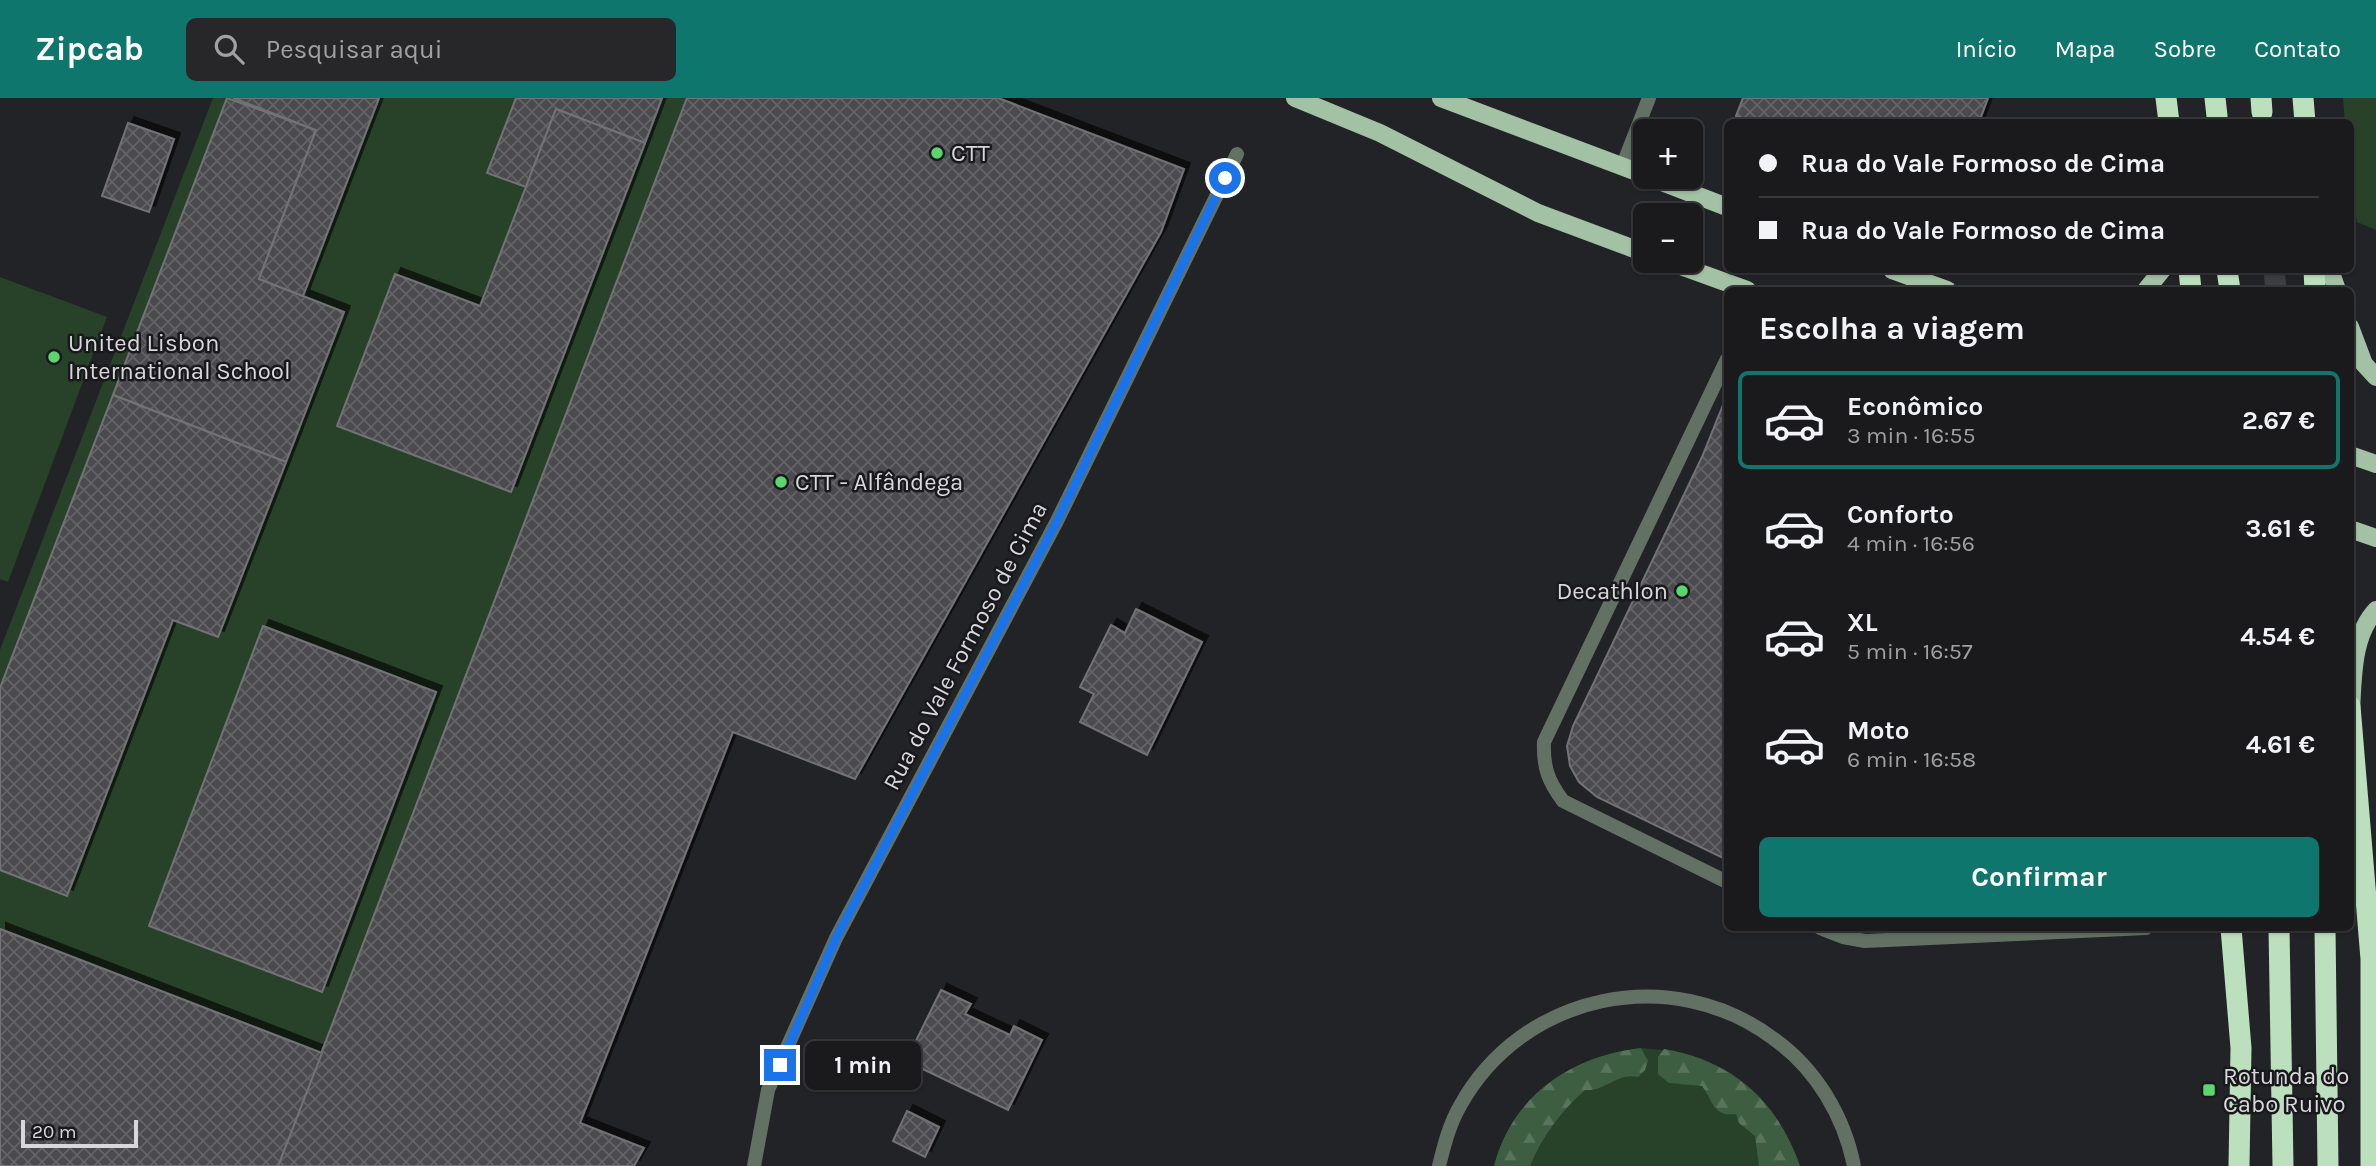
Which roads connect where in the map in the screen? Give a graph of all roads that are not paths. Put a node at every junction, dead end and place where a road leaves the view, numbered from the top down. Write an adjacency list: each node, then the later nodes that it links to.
1 (1295, 98): 13 (main road)
2 (1441, 98): 9 (main road)
3 (1648, 98): 9 (street)
4 (2166, 98): 6 (highway)
5 (2303, 98): 7 (highway)
6 (2168, 119)
7 (2305, 119)
8 (1237, 154): 36 (street, Rua do Vale Formoso de Cima)
9 (1622, 167): 10 (main road)
10 (1633, 171)
11 (1681, 189): 12 (main road)
12 (1724, 206)
13 (1633, 249)
14 (1700, 273): 17 (main road)
15 (1900, 273): 18 (main road)
16 (2160, 273): 19 (main road)
17 (1739, 287)
18 (1939, 287)
19 (2148, 287)
20 (2354, 338): 22 (main road)
21 (1724, 365): 30 (street)
22 (2376, 377)
23 (2354, 456): 24 (main road)
24 (2376, 464)
25 (2354, 530): 26 (main road)
26 (2376, 538)
27 (2376, 610): 28 (main road)
28 (2354, 665)
29 (2354, 746): 42 (highway)
30 (1724, 881)
31 (1828, 931): 32 (street)
32 (2081, 931)
33 (2231, 931): 39 (highway)
34 (2279, 931): 40 (highway)
35 (2325, 931): 41 (highway)
36 (754, 1166)
37 (1439, 1166): 38 (street)
38 (1853, 1166)
39 (2239, 1166)
40 (2283, 1166)
41 (2328, 1166)
42 (2371, 1166)

